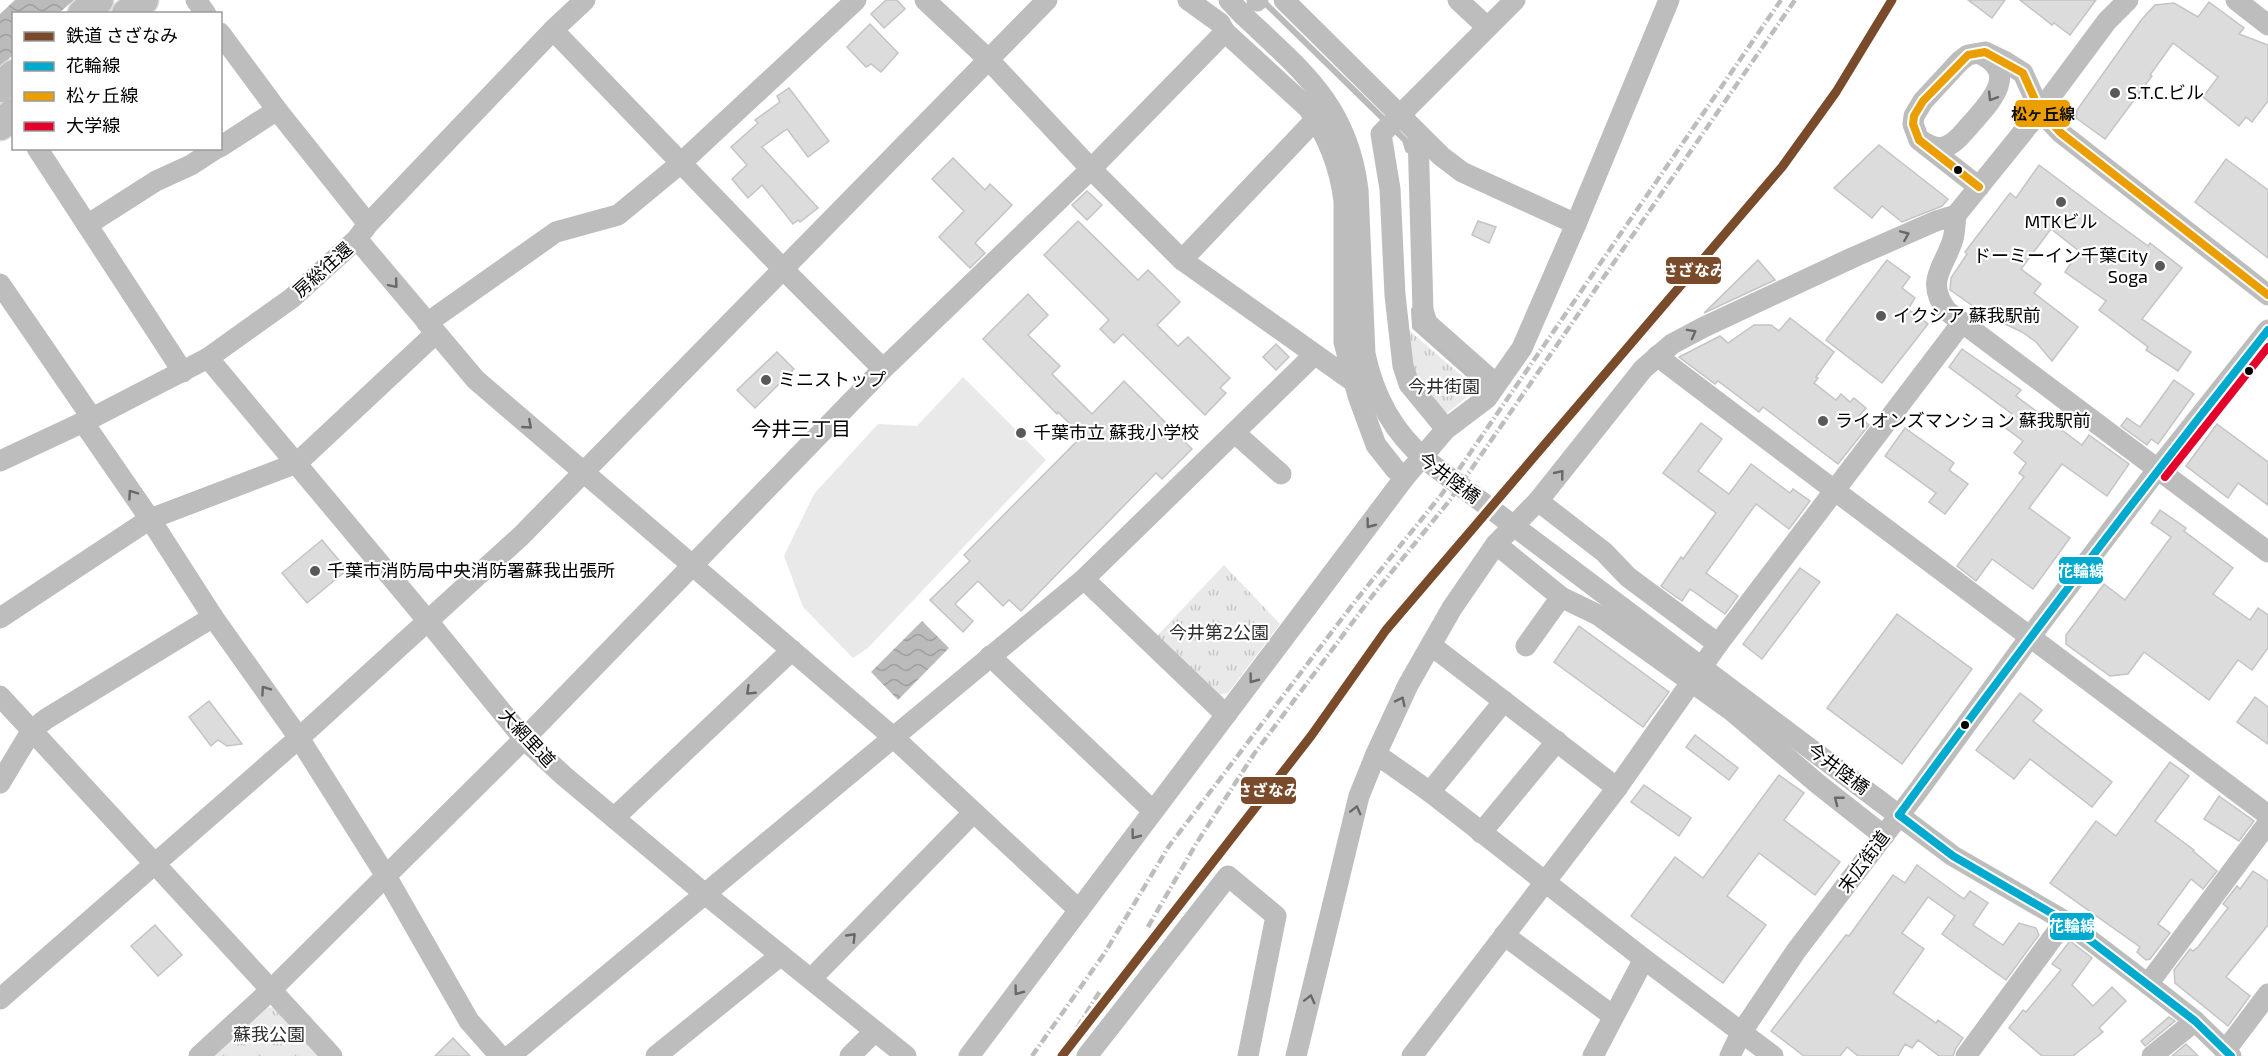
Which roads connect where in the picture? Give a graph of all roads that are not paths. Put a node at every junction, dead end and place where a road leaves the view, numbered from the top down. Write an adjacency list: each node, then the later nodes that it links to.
1 (98, 0): 15 (highway)
2 (143, 0): 16 (highway)
3 (585, 0): 19 (street, 房総往還)
4 (856, 0): 35 (street)
5 (925, 0): 23 (street)
6 (1047, 0): 23 (street)
7 (1188, 0): 20 (street)
8 (1284, 0): 28 (street)
9 (1458, 0): 18 (street)
10 (1515, 0): 18 (street)
11 (1669, 0): 41 (street)
12 (2128, 0): 27 (street)
13 (2236, 0): 17 (street)
14 (1247, 4): 102 (street, 今井陸橋, bridge)
15 (85, 12)
16 (129, 12)
17 (2268, 25)
18 (1487, 27): 28 (street)
19 (553, 30): 35 (street); 43 (street, 房総往還)
20 (1225, 32): 29 (street); 36 (street)
21 (222, 36): 26 (street)
22 (1976, 52): 27 (street); 31 (street); 31 (street, one-way to 31)
23 (988, 59): 36 (street); 45 (street)
24 (12, 77): 25 (highway)
25 (0, 87)
26 (277, 110): 32 (street); 43 (street)
27 (2040, 111): 37 (street); 47 (street)
28 (1400, 114): 30 (street); 38 (street)
29 (1316, 119): 44 (street); 58 (street)
30 (1418, 134): 39 (street); 41 (street)
31 (1919, 140): 37 (street)
32 (222, 146)
33 (38, 150): 42 (street)
34 (216, 150): 42 (street)
35 (681, 163): 45 (street); 51 (street)
36 (1091, 169): 44 (street); 56 (street)
37 (1979, 187): 40 (street)
38 (1390, 189): 39 (street); 48 (street)
39 (1419, 209): 49 (street)
40 (1956, 215): 50 (street); 54 (street, one-way to 40)
41 (1576, 224): 59 (street)
42 (87, 225): 57 (street)
43 (363, 232): 51 (street, one-way to 51); 55 (street, 房総往還)
44 (1182, 260): 53 (street)
45 (783, 269): 56 (street); 66 (street)
46 (0, 284): 60 (street)
47 (2268, 295)
48 (1395, 296): 49 (street); 61 (street)
49 (1423, 296): 59 (street)
50 (1961, 324): 65 (street); 69 (street)
51 (431, 328): 64 (street); 66 (street, one-way to 66)
52 (2268, 330): 65 (street, 末広街道)
53 (1314, 355): 58 (street); 62 (street)
54 (1657, 356): 69 (street); 70 (street, one-way to 54)
55 (208, 358): 57 (street, 房総往還); 64 (street, 大網里道)
56 (883, 369): 74 (street)
57 (183, 372): 60 (street, 房総往還)
58 (1354, 382): 68 (street)
59 (1496, 384): 61 (street)
60 (87, 420): 63 (street, 房総往還); 71 (street, one-way to 60)
61 (1446, 429): 68 (street)
62 (1235, 434): 67 (street); 75 (street)
63 (1, 457)
64 (297, 463): 71 (street); 79 (street, 大網里道)
65 (2157, 470): 73 (street); 80 (street, 末広街道)
66 (582, 473): 74 (street); 79 (street)
67 (1281, 474)
68 (1405, 477): 89 (street, one-way to 89)
69 (1834, 490): 80 (street); 81 (street)
70 (1538, 501): 72 (street); 81 (street)
71 (150, 519): 77 (street); 78 (street)
72 (1496, 544): 76 (street); 82 (street)
73 (2268, 552)
74 (694, 565): 84 (street); 93 (street)
75 (1084, 579): 85 (street); 89 (street)
76 (1570, 597): 83 (street); 86 (street)
77 (213, 617): 90 (street); 91 (street, one-way to 77)
78 (0, 618)
79 (427, 620): 91 (street); 93 (street, 大網里道)
80 (2030, 637): 101 (street); 102 (street, 末広街道)
81 (1718, 644): 86 (street)
82 (1432, 646): 88 (street); 95 (street, one-way to 82)
83 (1526, 646)
84 (792, 650): 92 (street); 103 (street, one-way to 103)
85 (990, 656): 92 (street); 99 (street)
86 (1693, 682): 97 (street); 106 (street, one-way to 86)
87 (0, 696): 90 (street)
88 (1504, 700): 94 (street); 98 (street)
89 (1226, 715): 99 (street)
90 (32, 730): 96 (street); 107 (street)
91 (299, 738): 107 (street); 108 (street)
92 (894, 738): 100 (street); 110 (street)
93 (524, 739): 103 (street, 大網里道); 108 (street)
94 (1557, 741): 97 (street); 105 (street)
95 (1376, 754): 98 (street); 127 (street, one-way to 95)
96 (0, 783)
97 (1617, 788): 109 (street)
98 (1430, 792): 105 (street)
99 (1153, 811): 111 (street, one-way to 111)
100 (973, 813): 111 (street); 116 (street, one-way to 100)
101 (2268, 814)
102 (1899, 815): 106 (street, 末広街道); 112 (street, 今井陸橋)
103 (614, 818): 110 (street, 大網里道)
104 (2268, 823): 117 (street)
105 (1481, 833): 109 (street)
106 (1884, 836): 124 (street, 末広街道)
107 (156, 865): 118 (street); 120 (street)
108 (386, 876): 118 (street); 130 (street)
109 (1544, 881): 113 (street); 115 (street)
110 (705, 894): 114 (street, 大網里道); 131 (street)
111 (1079, 910): 135 (street, one-way to 135)
112 (2065, 921): 117 (street, 今井陸橋); 141 (street)
113 (1504, 935): 121 (street); 137 (street)
114 (781, 955): 116 (street, 大網里道); 132 (street)
115 (1644, 959): 121 (street); 124 (street)
116 (811, 979): 123 (street, 大網里道)
117 (2148, 984): 122 (street, 今井陸橋)
118 (271, 990): 128 (street); 129 (street)
119 (2268, 994): 125 (street)
120 (0, 999)
121 (1613, 1016): 138 (street)
122 (2195, 1021): 125 (street, 今井陸橋); 142 (street)
123 (875, 1031): 133 (street); 134 (street, 大網里道)
124 (1741, 1033): 139 (street, 末広街道); 140 (street)
125 (2228, 1053)
126 (1092, 1054): 136 (street)
127 (1297, 1055)
128 (199, 1056)
129 (332, 1056)
130 (500, 1056)
131 (510, 1056)
132 (656, 1056)
133 (850, 1056)
134 (906, 1056)
135 (969, 1056)
136 (1248, 1056)
137 (1412, 1056)
138 (1593, 1056)
139 (1730, 1056)
140 (1773, 1056)
141 (1966, 1056)
142 (2152, 1056)

